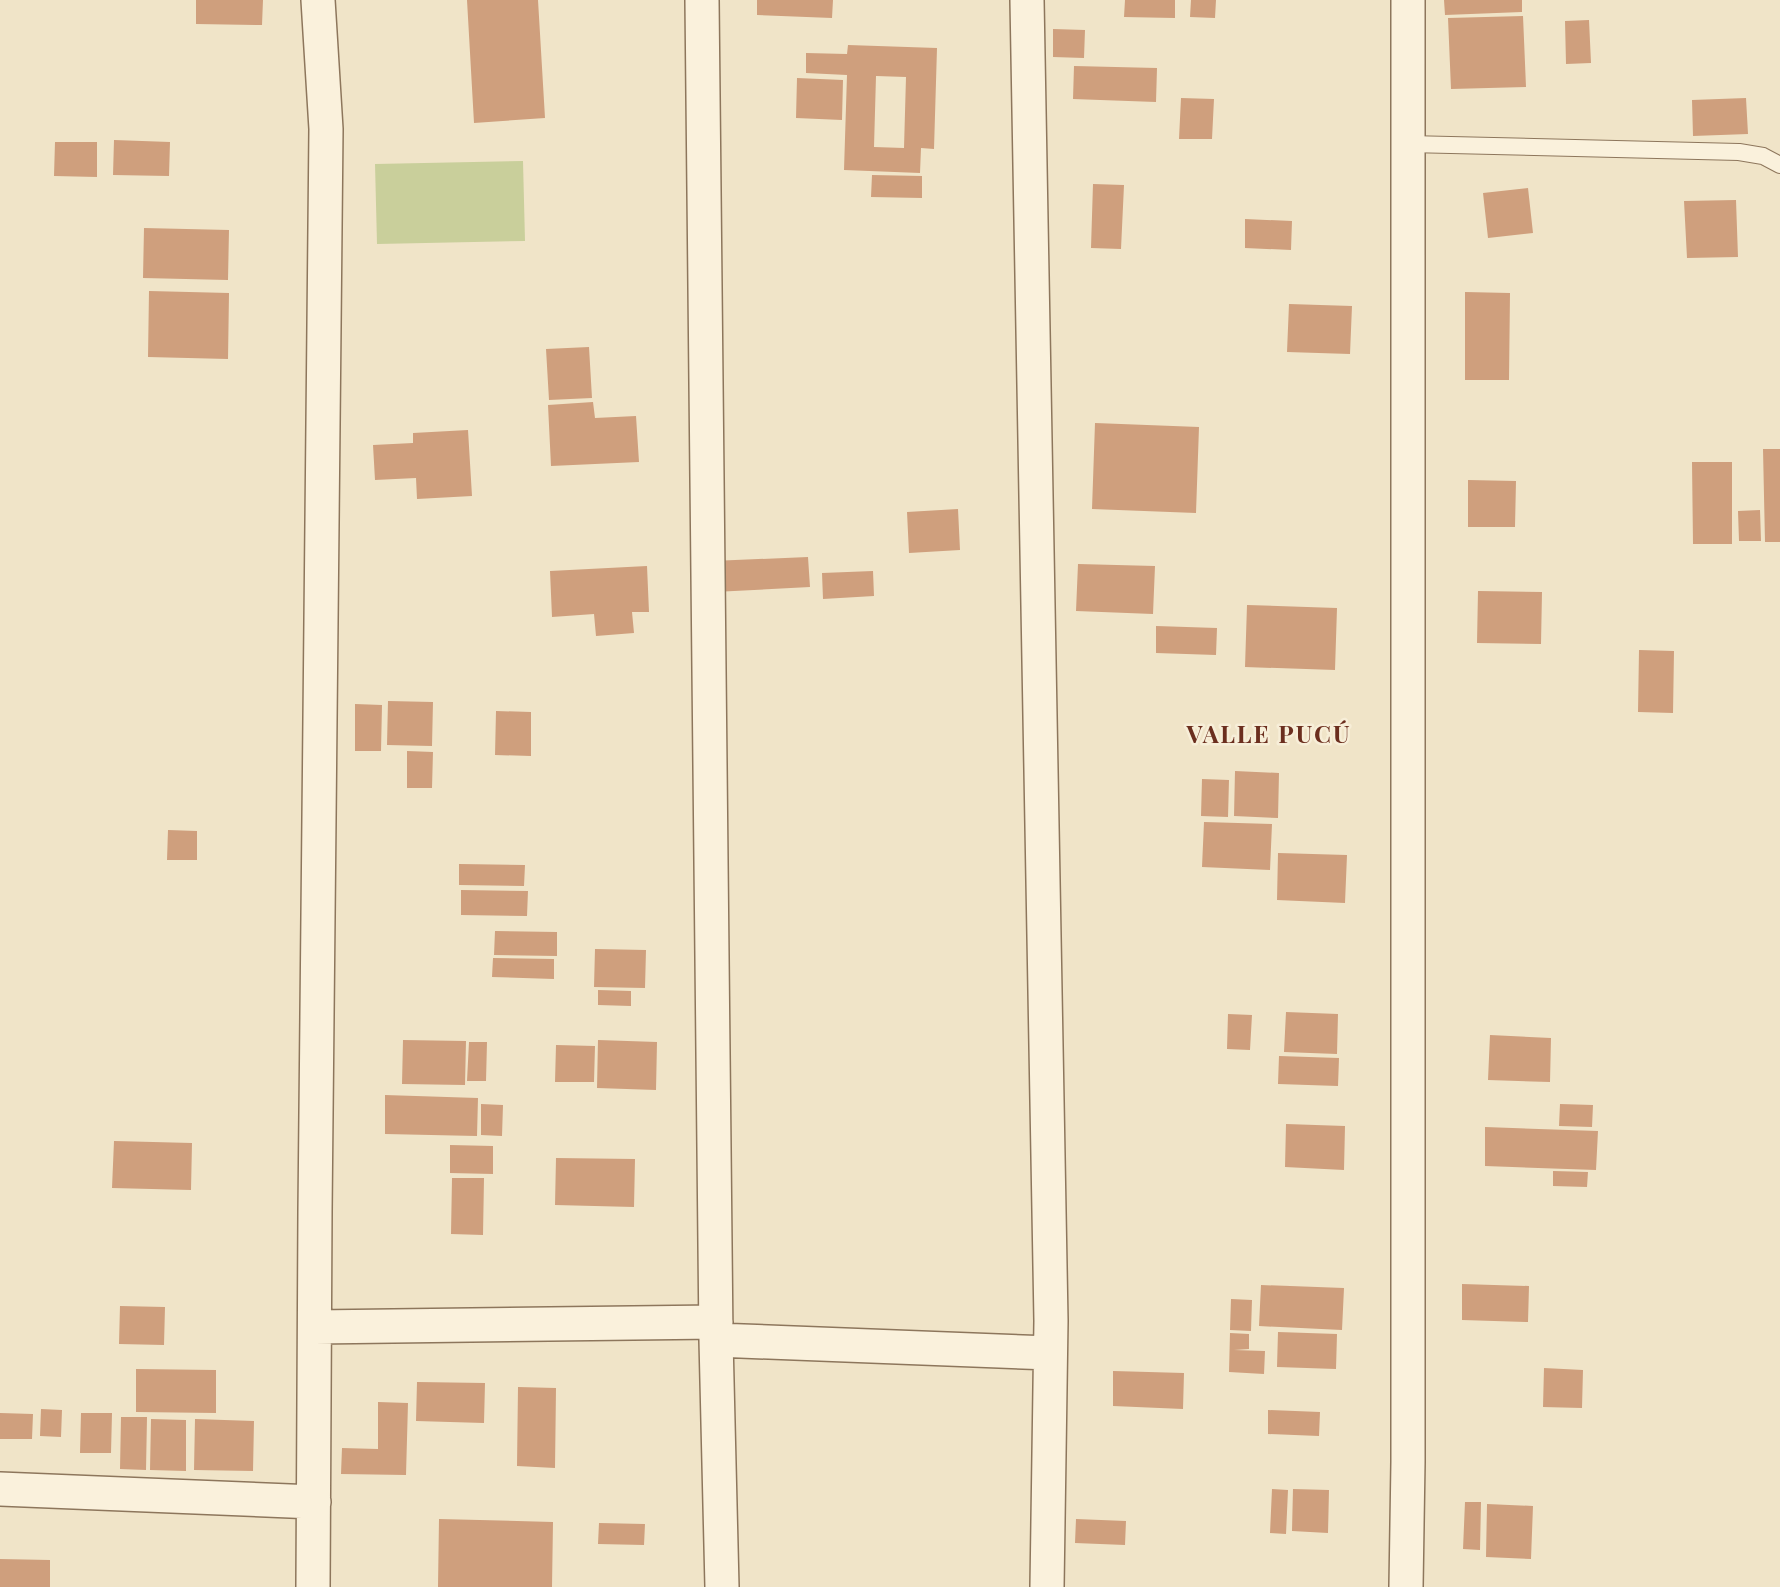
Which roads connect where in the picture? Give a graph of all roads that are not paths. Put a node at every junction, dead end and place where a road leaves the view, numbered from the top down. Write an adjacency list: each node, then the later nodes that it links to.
1 (318, 0): 7 (street)
2 (702, 0): 8 (street)
3 (1027, 0): 9 (street)
4 (1408, 0): 5 (street)
5 (1408, 144): 6 (lane); 15 (street)
6 (1780, 164)
7 (315, 1327): 8 (street); 11 (street)
8 (716, 1331): 9 (street); 13 (street)
9 (1050, 1353): 14 (street)
10 (0, 1489): 11 (street)
11 (314, 1502): 12 (street)
12 (313, 1587)
13 (722, 1587)
14 (1047, 1587)
15 (1405, 1587)

